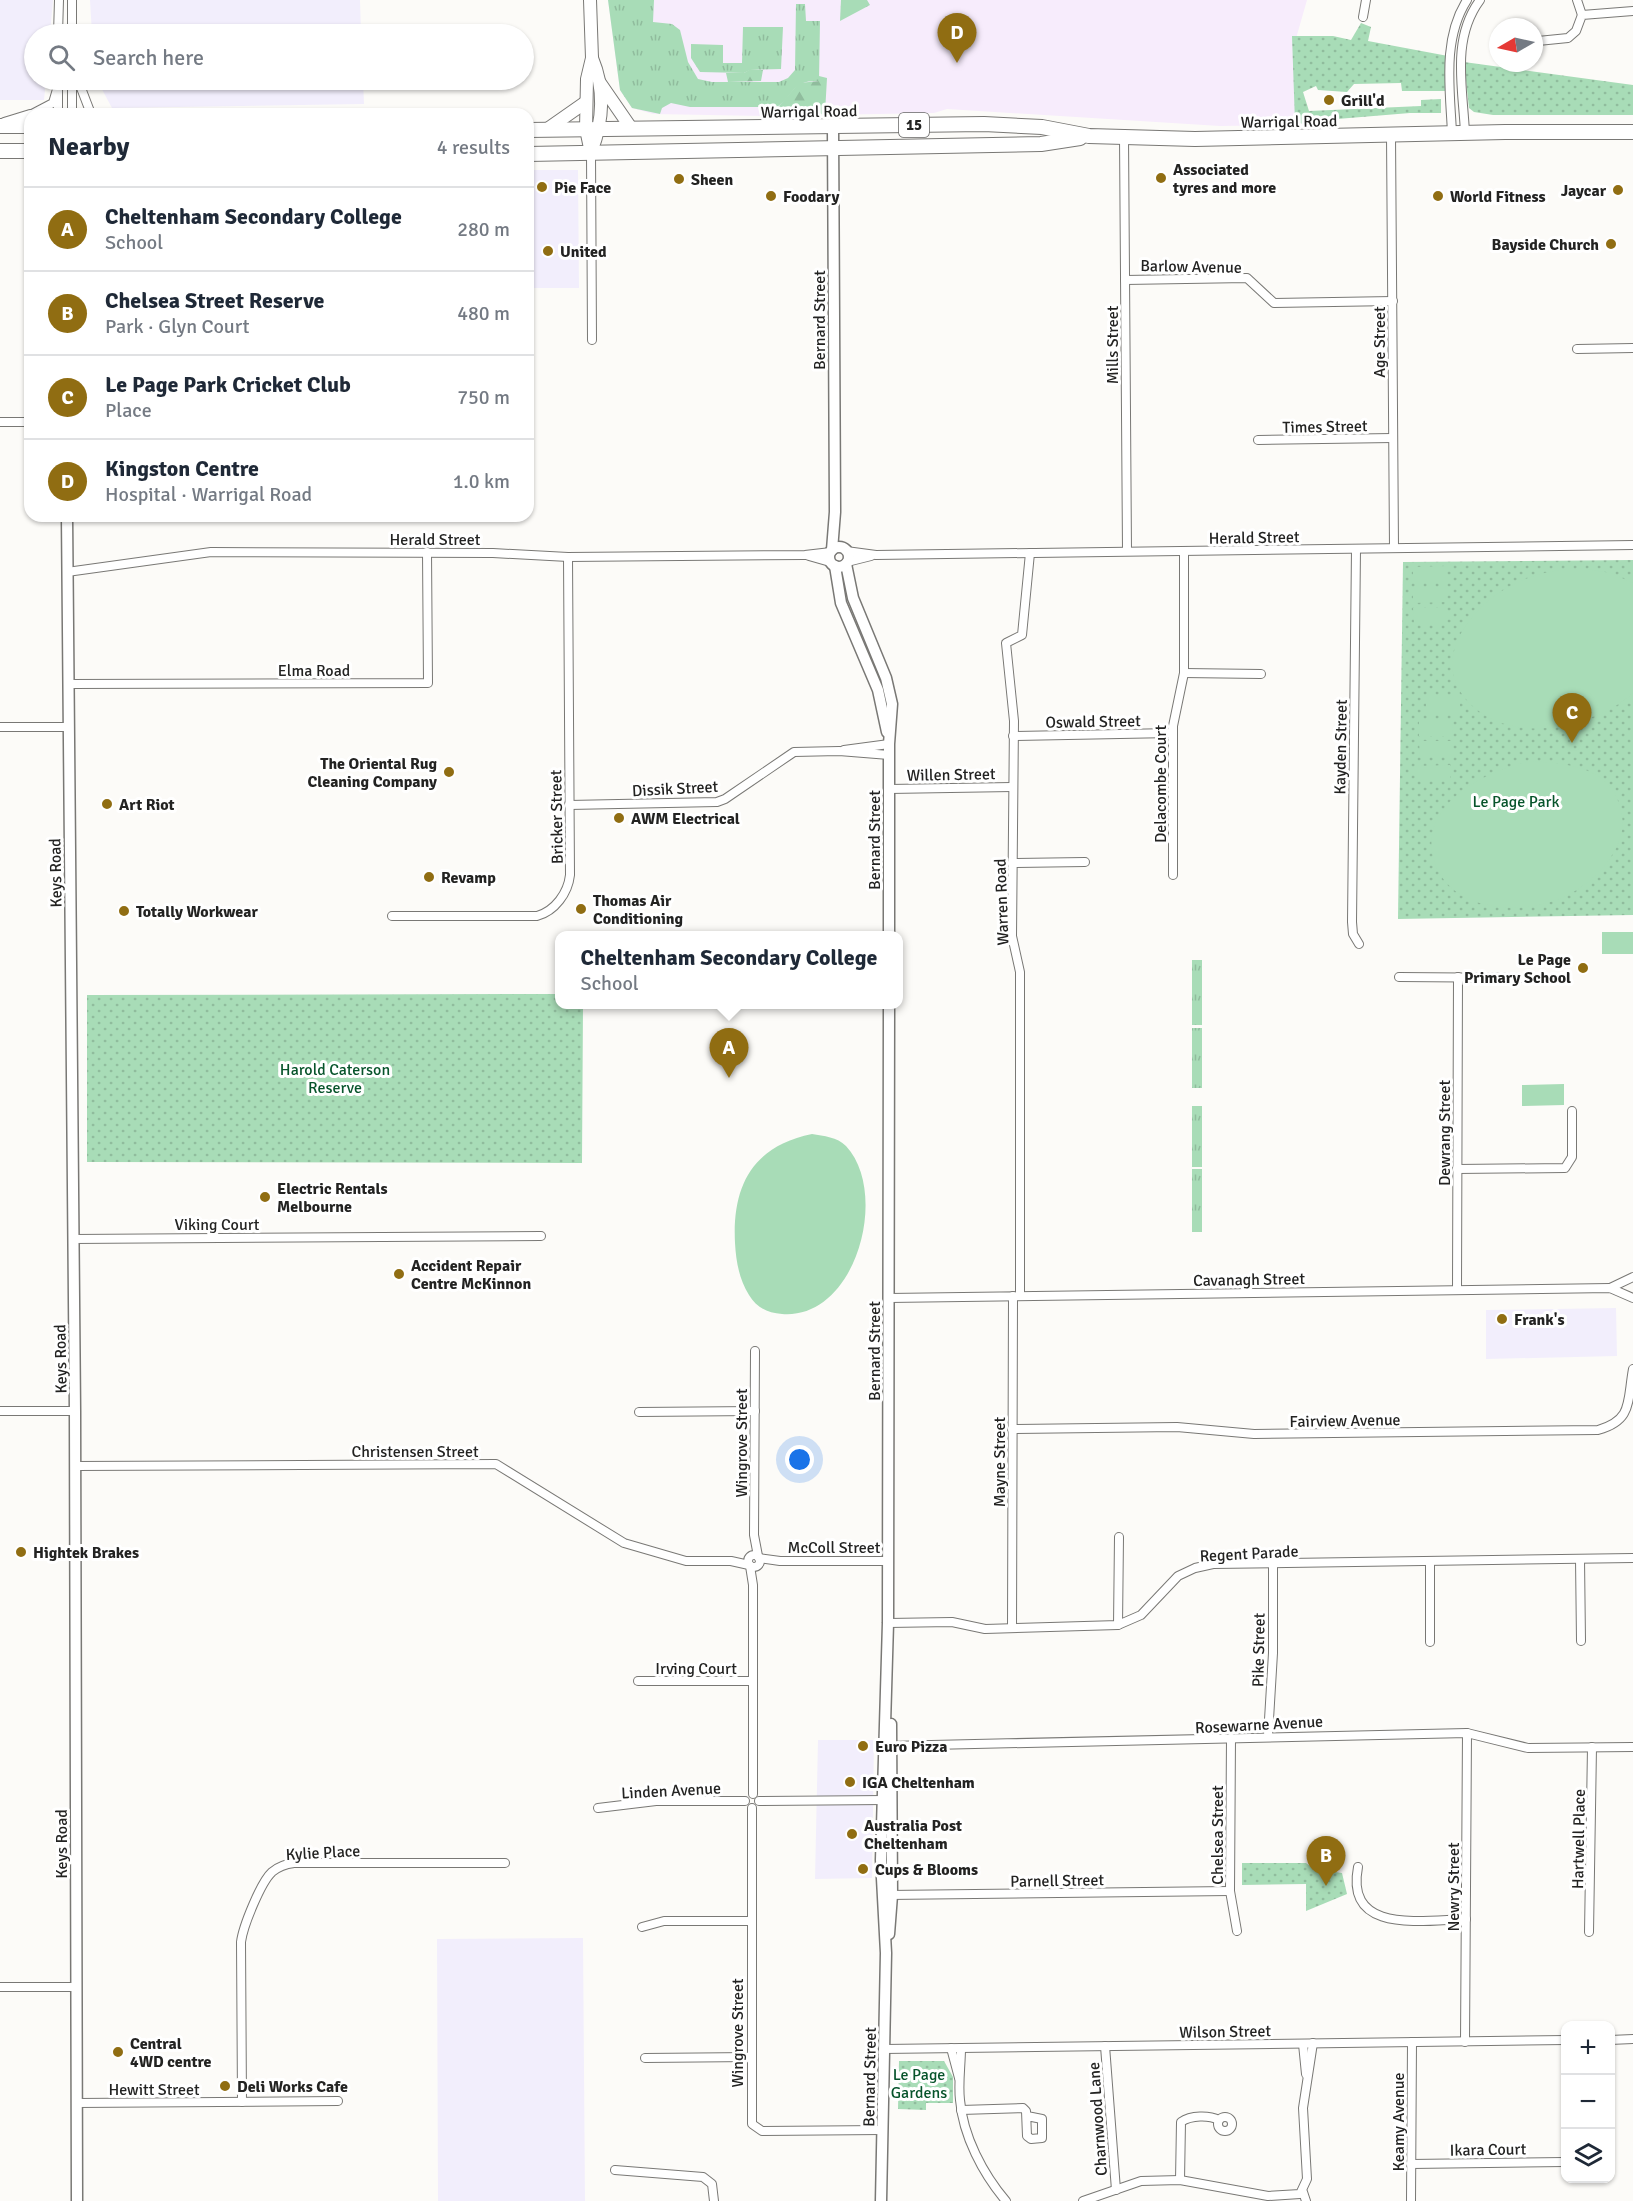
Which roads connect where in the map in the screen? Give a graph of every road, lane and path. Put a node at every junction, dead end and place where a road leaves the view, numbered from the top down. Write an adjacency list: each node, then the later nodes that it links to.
1 (59, 0): 11 (street)
2 (72, 0): 12 (street)
3 (591, 0): 16 (main road)
4 (1366, 0): 10 (street)
5 (1467, 0): 37 (street)
6 (1480, 0): 37 (street)
7 (1577, 0): 9 (street)
8 (1633, 11): 9 (street)
9 (1582, 15): 15 (street)
10 (1363, 16)
11 (58, 20): 12 (street); 13 (street)
12 (72, 20): 14 (street)
13 (58, 24)
14 (72, 24)
15 (1543, 40)
16 (592, 58): 17 (main road); 22 (main road)
17 (600, 82): 31 (main road); 33 (main road)
18 (56, 90): 23 (street)
19 (58, 90): 24 (street)
20 (72, 90): 25 (street)
21 (82, 90): 26 (street)
22 (586, 102): 32 (main road); 35 (main road)
23 (43, 108)
24 (58, 108)
25 (72, 108)
26 (89, 108)
27 (24, 116): 28 (street)
28 (0, 124): 29 (highway)
29 (24, 126)
30 (833, 127): 31 (highway, Warrigal Road / 15); 39 (highway, Warrigal Road / 15); 41 (street, Bernard Street)
31 (631, 128): 33 (highway, Warrigal Road / 15)
32 (586, 129): 33 (highway, Warrigal Road / 15); 35 (highway, Warrigal Road / 15); 44 (main road)
33 (600, 129): 44 (main road)
34 (534, 130): 35 (highway, Warrigal Road / 15)
35 (546, 130)
36 (1633, 132): 37 (highway, Warrigal Road / 15)
37 (1458, 133): 38 (highway, Warrigal Road / 15)
38 (1391, 135): 40 (highway, Warrigal Road / 15); 47 (street, Age Street)
39 (1089, 136): 40 (highway, Warrigal Road / 15); 41 (highway, Warrigal Road / 15)
40 (1124, 137): 46 (street, Mills Street)
41 (832, 149): 44 (highway, Warrigal Road / 15); 64 (street, Bernard Street)
42 (0, 151): 43 (highway)
43 (24, 151)
44 (591, 153): 45 (highway, Warrigal Road / 15); 48 (street)
45 (534, 154)
46 (1125, 280): 47 (street, Barlow Avenue); 59 (street, Mills Street)
47 (1393, 302): 53 (street, Age Street)
48 (592, 340)
49 (1633, 348): 50 (street)
50 (1577, 349)
51 (0, 422): 52 (street)
52 (24, 422)
53 (1393, 438): 54 (street, Times Street); 57 (street, Age Street)
54 (1258, 440)
55 (67, 522): 65 (street, Keys Road)
56 (1633, 545): 57 (street, Herald Street)
57 (1394, 548): 58 (street, Herald Street)
58 (1356, 549): 60 (street, Herald Street); 82 (street, Kayden Street)
59 (1127, 551): 60 (street, Herald Street); 62 (street, Herald Street)
60 (1185, 551): 66 (street, Delacombe Court)
61 (427, 552): 63 (street, Herald Street); 65 (street, Herald Street); 68 (street, Elma Road)
62 (1030, 553): 64 (street, Herald Street); 72 (street, Warren Road)
63 (568, 557): 64 (street, Herald Street); 76 (street, Bricker Street)
64 (838, 557): 73 (street, Bernard Street)
65 (67, 572): 68 (street, Keys Road)
66 (1185, 674): 67 (street); 71 (street, Delacombe Court)
67 (1261, 674)
68 (69, 684): 70 (street, Keys Road)
69 (0, 727): 70 (street)
70 (69, 727): 90 (street, Keys Road)
71 (1173, 733): 72 (street, Oswald Street); 79 (street, Delacombe Court)
72 (1013, 736): 74 (street, Warren Road)
73 (889, 750): 75 (street, Bernard Street); 76 (street, Dissik Street)
74 (1012, 787): 75 (street, Willen Street); 78 (street, Warren Road)
75 (889, 789): 81 (street, Bernard Street)
76 (569, 805): 80 (street, Bricker Street)
77 (1085, 862): 78 (street)
78 (1012, 863): 94 (street, Warren Road)
79 (1173, 875)
80 (392, 916)
81 (889, 931)
82 (1359, 945)
83 (1399, 977): 84 (street)
84 (1458, 977): 85 (street); 88 (street, Dewrang Street)
85 (1531, 978)
86 (889, 1009): 95 (street, Bernard Street)
87 (1572, 1112): 88 (street)
88 (1457, 1169): 93 (street, Dewrang Street)
89 (541, 1236): 90 (street, Viking Court)
90 (73, 1239): 101 (street, Keys Road)
91 (1633, 1277): 92 (street, Cavanagh Street)
92 (1610, 1288): 93 (street, Cavanagh Street); 96 (street, Cavanagh Street)
93 (1457, 1290): 94 (street, Cavanagh Street)
94 (1016, 1296): 95 (street, Cavanagh Street); 104 (street, Mayne Street)
95 (889, 1298): 110 (street, Bernard Street)
96 (1633, 1299)
97 (755, 1351): 102 (street, Wingrove Street)
98 (1633, 1369): 99 (street, Fairview Avenue)
99 (1632, 1398): 104 (street, Fairview Avenue)
100 (0, 1411): 101 (street)
101 (75, 1411): 105 (street, Keys Road)
102 (755, 1411): 103 (street); 109 (street, Wingrove Street)
103 (639, 1413)
104 (1012, 1429): 115 (street, Mayne Street)
105 (75, 1466): 109 (street, Christensen Street); 141 (street, Keys Road)
106 (1119, 1537): 114 (street)
107 (1633, 1558): 108 (street, Regent Parade)
108 (1580, 1559): 111 (street, Regent Parade); 116 (street)
109 (754, 1561): 110 (street, McColl Street); 119 (street, Wingrove Street)
110 (889, 1561): 113 (street, Bernard Street)
111 (1430, 1561): 112 (street, Regent Parade); 117 (street)
112 (1273, 1563): 114 (street, Regent Parade); 121 (street, Pike Street)
113 (888, 1623): 115 (street, Regent Parade); 123 (street, Bernard Street)
114 (1118, 1625): 115 (street, Regent Parade)
115 (1012, 1628)
116 (1581, 1641)
117 (1430, 1642)
118 (638, 1681): 119 (street, Irving Court)
119 (753, 1681): 126 (street, Wingrove Street)
120 (1467, 1732): 121 (street, Rosewarne Avenue); 124 (street, Rosewarne Avenue); 136 (street, Newry Street)
121 (1268, 1736): 122 (street, Rosewarne Avenue)
122 (1231, 1738): 123 (street, Rosewarne Avenue); 134 (street, Chelsea Street)
123 (888, 1746): 127 (street, Bernard Street)
124 (1592, 1747): 125 (street, Rosewarne Avenue); 140 (street, Hartwell Place)
125 (1633, 1747)
126 (753, 1794): 128 (street); 129 (street)
127 (886, 1800): 129 (street); 135 (street, Bernard Street)
128 (745, 1801): 130 (street, Linden Avenue); 131 (street)
129 (759, 1801): 131 (street)
130 (598, 1808)
131 (752, 1808): 137 (street, Wingrove Street)
132 (506, 1863): 159 (street, Kylie Place)
133 (1358, 1867): 136 (street)
134 (1230, 1891): 135 (street, Parnell Street); 139 (street, Chelsea Street)
135 (887, 1895): 153 (street, Bernard Street)
136 (1466, 1919): 147 (street, Newry Street)
137 (752, 1922): 138 (street); 154 (street, Wingrove Street)
138 (642, 1927)
139 (1237, 1931)
140 (1589, 1932)
141 (77, 1986): 142 (street); 160 (street, Keys Road)
142 (0, 1987)
143 (1633, 2039): 145 (street)
144 (1561, 2040): 147 (street, Wilson Street)
145 (1615, 2040)
146 (1412, 2042): 147 (street, Wilson Street); 148 (street, Wilson Street); 166 (street, Keamy Avenue)
147 (1465, 2042)
148 (1313, 2043): 149 (street, Wilson Street); 156 (street)
149 (1303, 2044): 150 (street, Wilson Street); 156 (street)
150 (1106, 2046): 152 (street, Wilson Street); 169 (street, Charnwood Lane)
151 (951, 2048): 152 (street, Wilson Street); 153 (street, Wilson Street); 157 (street)
152 (961, 2048): 157 (street)
153 (884, 2049): 164 (street, Bernard Street)
154 (751, 2057): 155 (street); 164 (street, Wingrove Street)
155 (645, 2058)
156 (1306, 2078): 170 (street)
157 (959, 2079): 161 (street)
158 (338, 2101): 159 (street, Hewitt Street)
159 (242, 2102): 160 (street, Hewitt Street)
160 (77, 2103): 171 (street, Keys Road)
161 (961, 2110): 162 (street); 174 (street)
162 (1027, 2116)
163 (1219, 2120): 168 (street)
164 (883, 2130): 173 (street, Bernard Street)
165 (1561, 2162): 166 (street, Ikara Court)
166 (1411, 2164): 177 (street, Keamy Avenue)
167 (615, 2170): 172 (street)
168 (1180, 2180): 169 (street); 170 (street)
169 (1116, 2190): 175 (street)
170 (1303, 2192): 176 (street)
171 (77, 2201)
172 (714, 2201)
173 (881, 2201)
174 (1006, 2201)
175 (1083, 2201)
176 (1306, 2201)
177 (1411, 2201)

